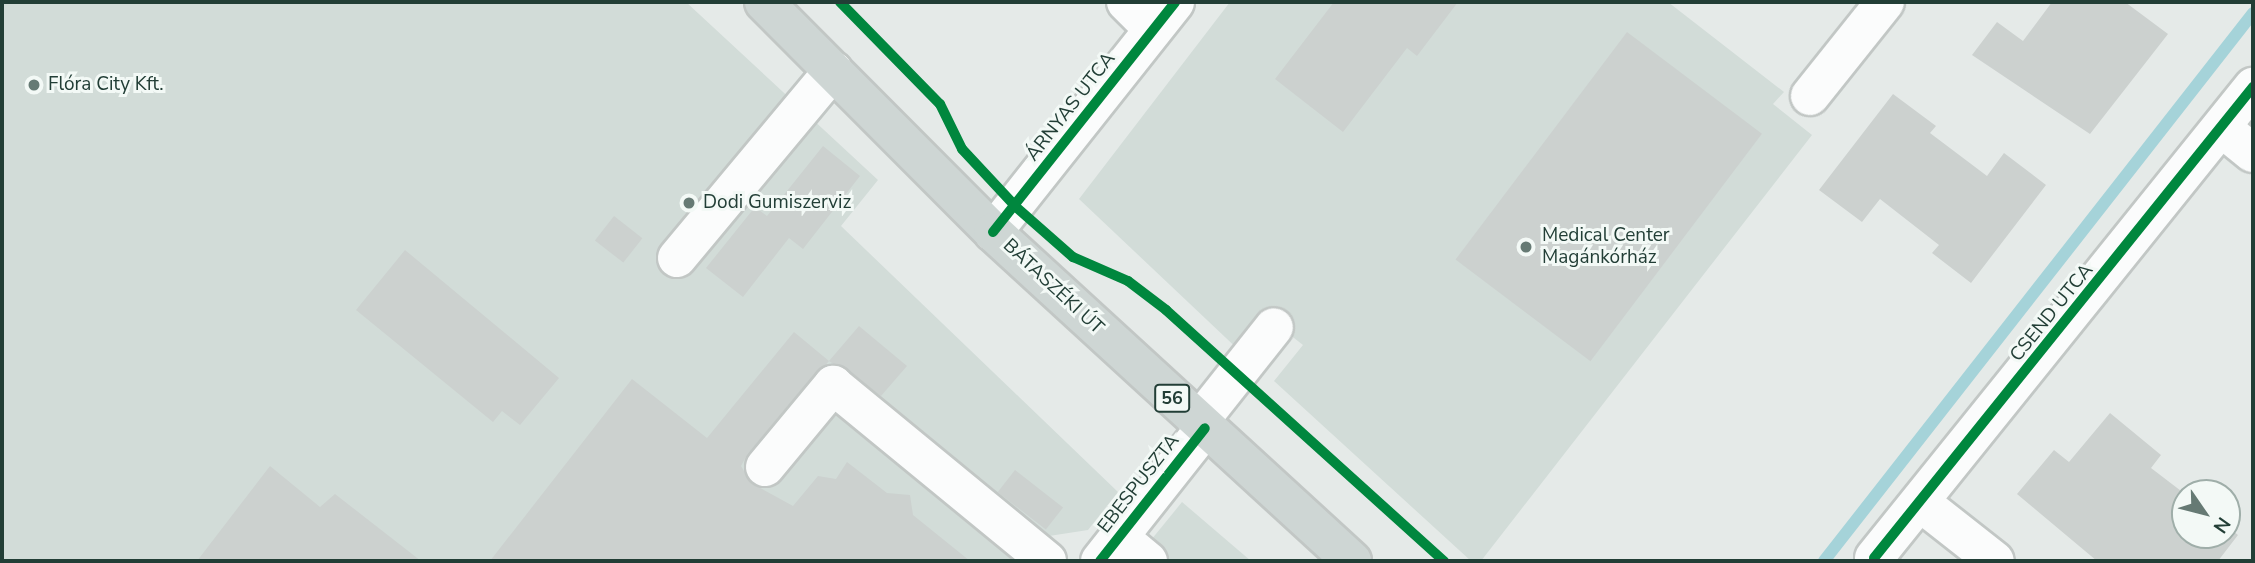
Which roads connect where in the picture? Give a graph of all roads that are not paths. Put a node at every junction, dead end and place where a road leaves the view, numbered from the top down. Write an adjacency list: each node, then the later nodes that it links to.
1 (764, 2): 5 (main road, BÁTASZÉKI ÚT / 56)
2 (1126, 2): 4 (street)
3 (1885, 2): 7 (street)
4 (1164, 15): 10 (street, ÁRNYAS UTCA)
5 (833, 71): 10 (main road, BÁTASZÉKI ÚT / 56); 11 (street)
6 (2253, 87): 8 (street, CSEND UTCA)
7 (1811, 96)
8 (2223, 130): 9 (street); 15 (street, CSEND UTCA)
9 (2253, 153)
10 (993, 232): 13 (main road, BÁTASZÉKI ÚT / 56)
11 (677, 258)
12 (1274, 327): 13 (street, EBESPUSZTA)
13 (1202, 425): 16 (street, EBESPUSZTA); 20 (main road, BÁTASZÉKI ÚT / 56)
14 (765, 467): 18 (street)
15 (1920, 502): 17 (street, CSEND UTCA); 21 (street)
16 (1110, 549): 19 (street)
17 (1874, 558)
18 (1047, 561)
19 (1148, 561)
20 (1352, 561)
21 (1995, 561)

